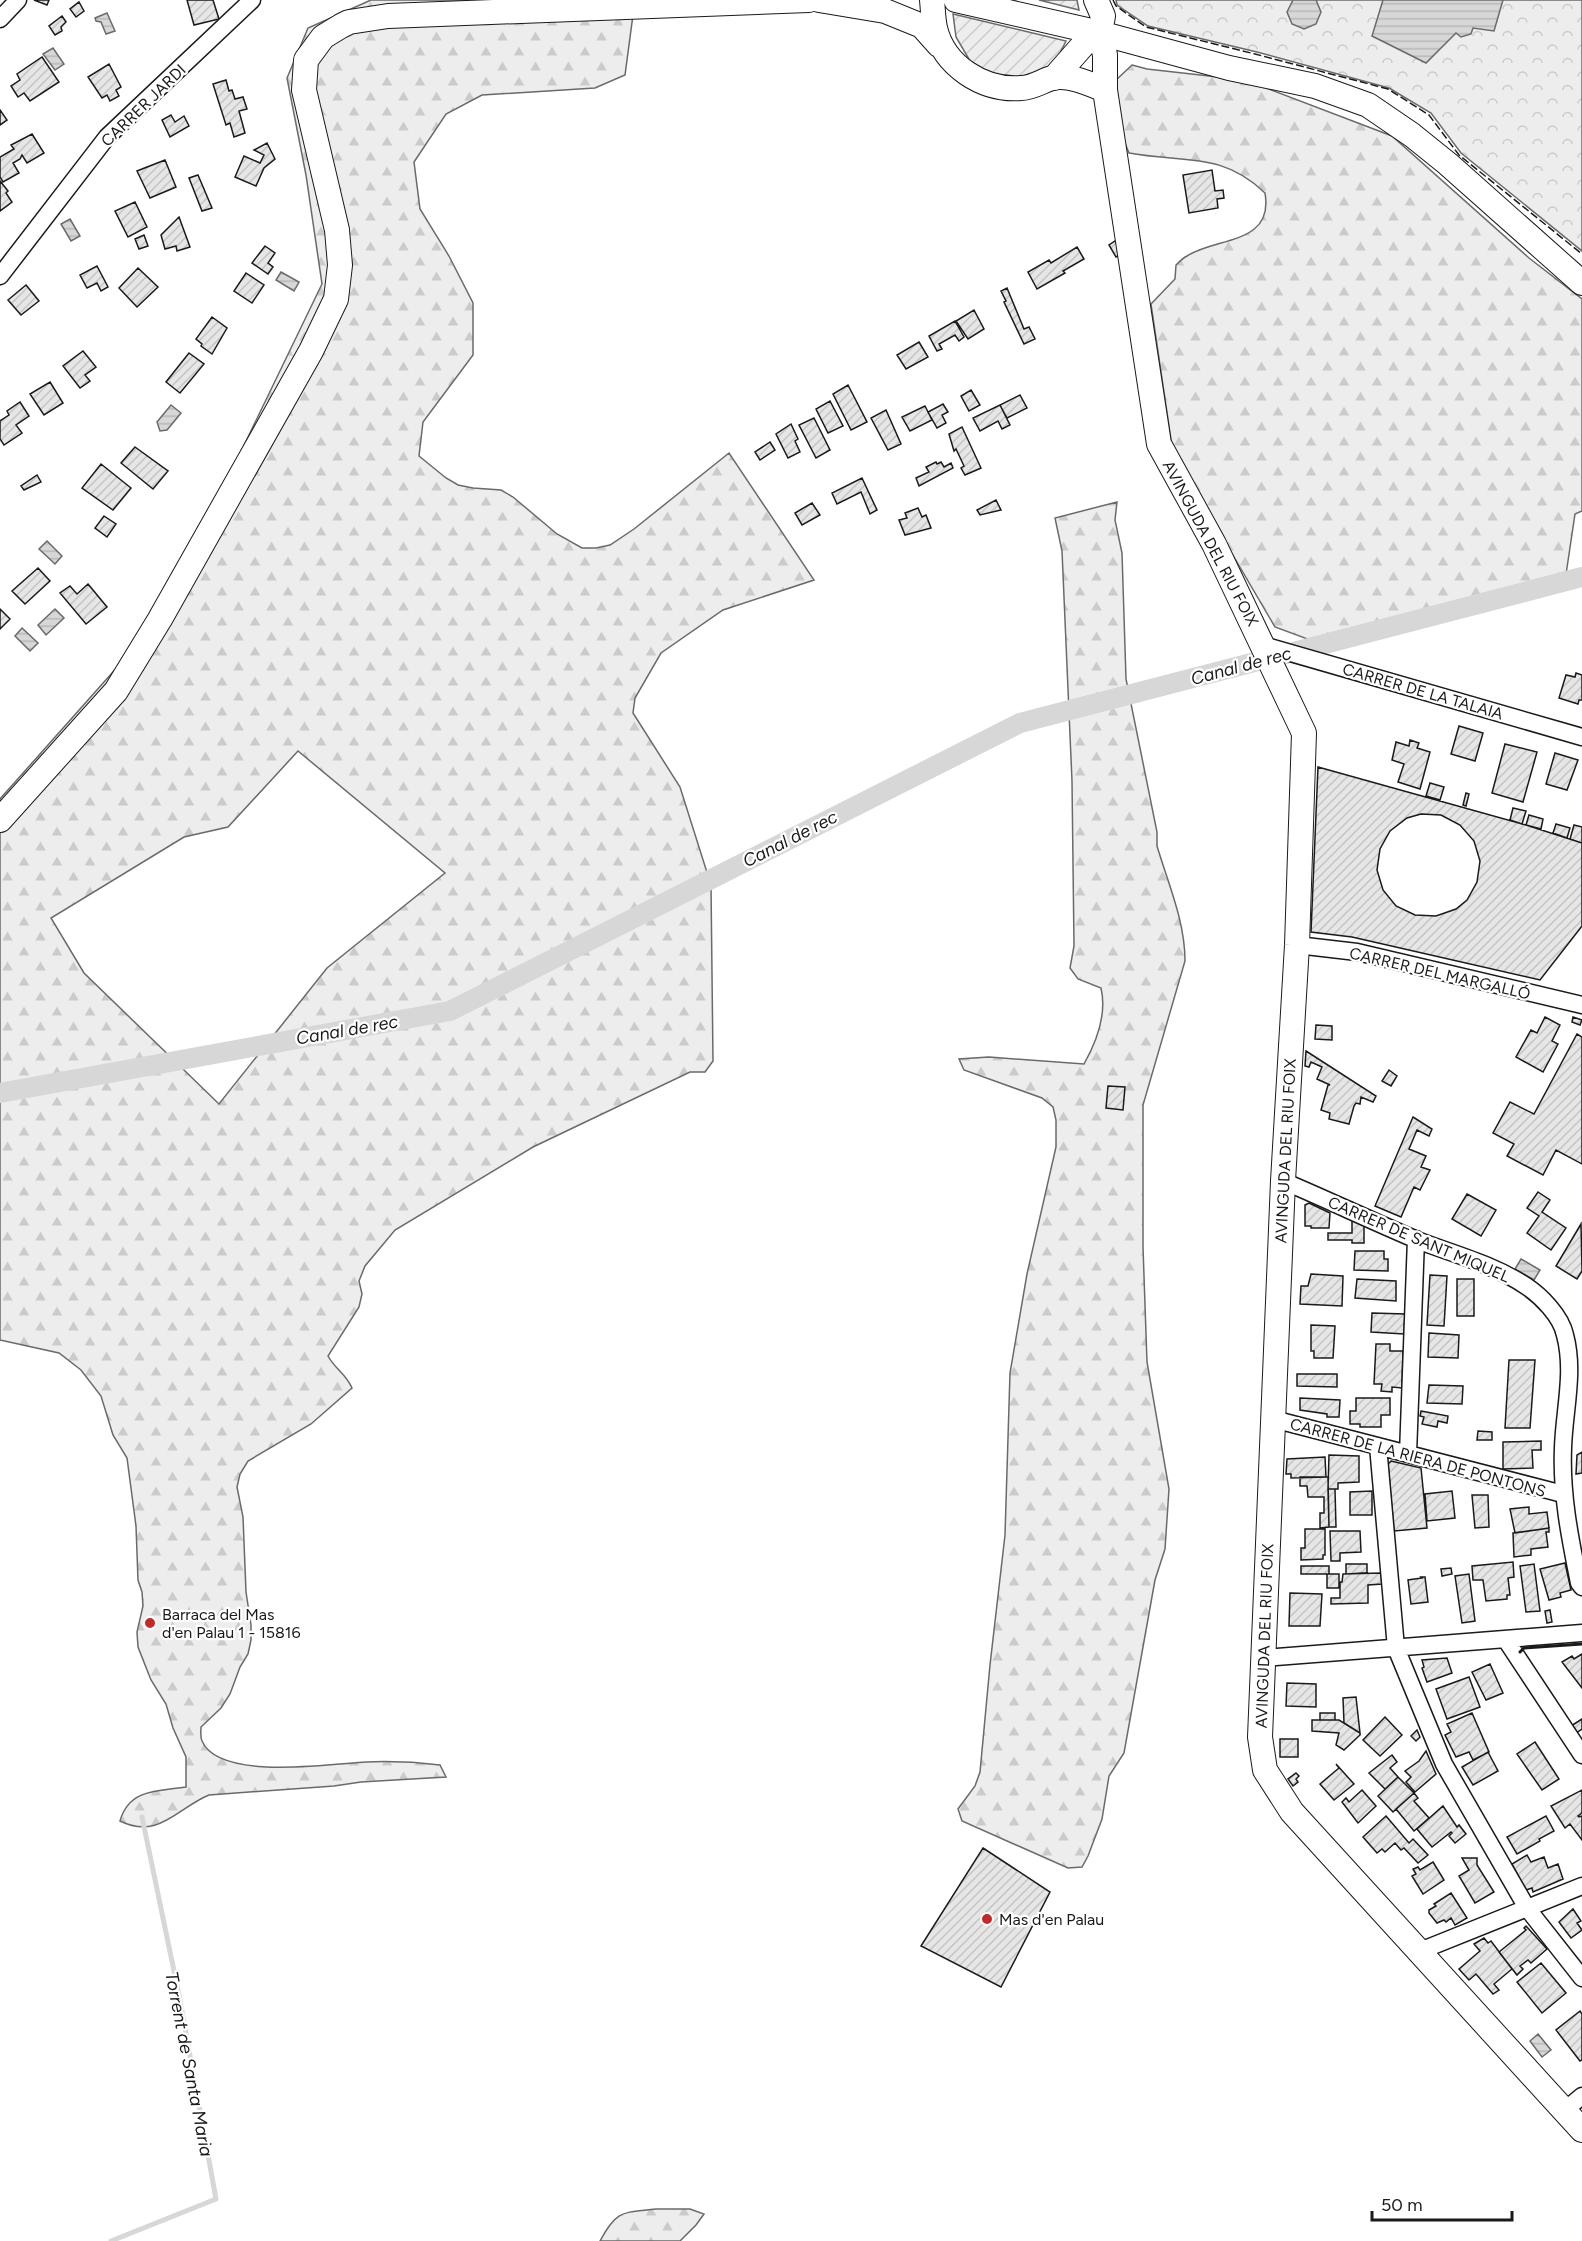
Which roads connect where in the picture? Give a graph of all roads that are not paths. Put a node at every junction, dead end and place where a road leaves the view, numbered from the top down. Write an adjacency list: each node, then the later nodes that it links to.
1 (18, 0): 8 (street)
2 (252, 0): 13 (street, CARRER JARDI)
3 (809, 0): 17 (street)
4 (819, 0): 10 (street)
5 (932, 0): 10 (street)
6 (956, 0): 9 (street)
7 (1096, 0): 9 (street, AVINGUDA DEL RIU FOIX)
8 (0, 19)
9 (1100, 33): 11 (street); 12 (street, AVINGUDA DEL RIU FOIX); 14 (street)
10 (944, 51): 11 (street)
11 (1054, 78): 12 (street)
12 (1105, 90): 15 (street, AVINGUDA DEL RIU FOIX)
13 (0, 276)
14 (1582, 283)
15 (1263, 645): 16 (street, CARRER DE LA TALAIA); 18 (street, AVINGUDA DEL RIU FOIX)
16 (1582, 737)
17 (0, 820)
18 (1297, 945): 19 (street, CARRER DEL MARGALLÓ); 20 (street, AVINGUDA DEL RIU FOIX)
19 (1582, 1005)
20 (1283, 1181): 21 (street, CARRER DE SANT MIQUEL); 22 (street, AVINGUDA DEL RIU FOIX)
21 (1416, 1239): 24 (street); 25 (street, CARRER DE SANT MIQUEL)
22 (1273, 1419): 23 (street, CARRER DE LA RIERA DE PONTONS); 30 (street, AVINGUDA DEL RIU FOIX)
23 (1378, 1446): 24 (street, CARRER DE LA RIERA DE PONTONS); 29 (street)
24 (1407, 1454): 25 (street, CARRER DE LA RIERA DE PONTONS)
25 (1563, 1494): 26 (street, CARRER DE SANT MIQUEL)
26 (1582, 1587)
27 (1582, 1633): 28 (street)
28 (1506, 1640): 29 (street); 31 (street)
29 (1396, 1648): 30 (street); 33 (street)
30 (1263, 1658): 34 (street, AVINGUDA DEL RIU FOIX)
31 (1582, 1755)
32 (1582, 1886): 33 (street)
33 (1527, 1908): 34 (street); 35 (street)
34 (1420, 1951): 36 (street, AVINGUDA DEL RIU FOIX)
35 (1582, 1978)
36 (1574, 2103): 37 (street, AVINGUDA DEL RIU FOIX)
37 (1582, 2130)

